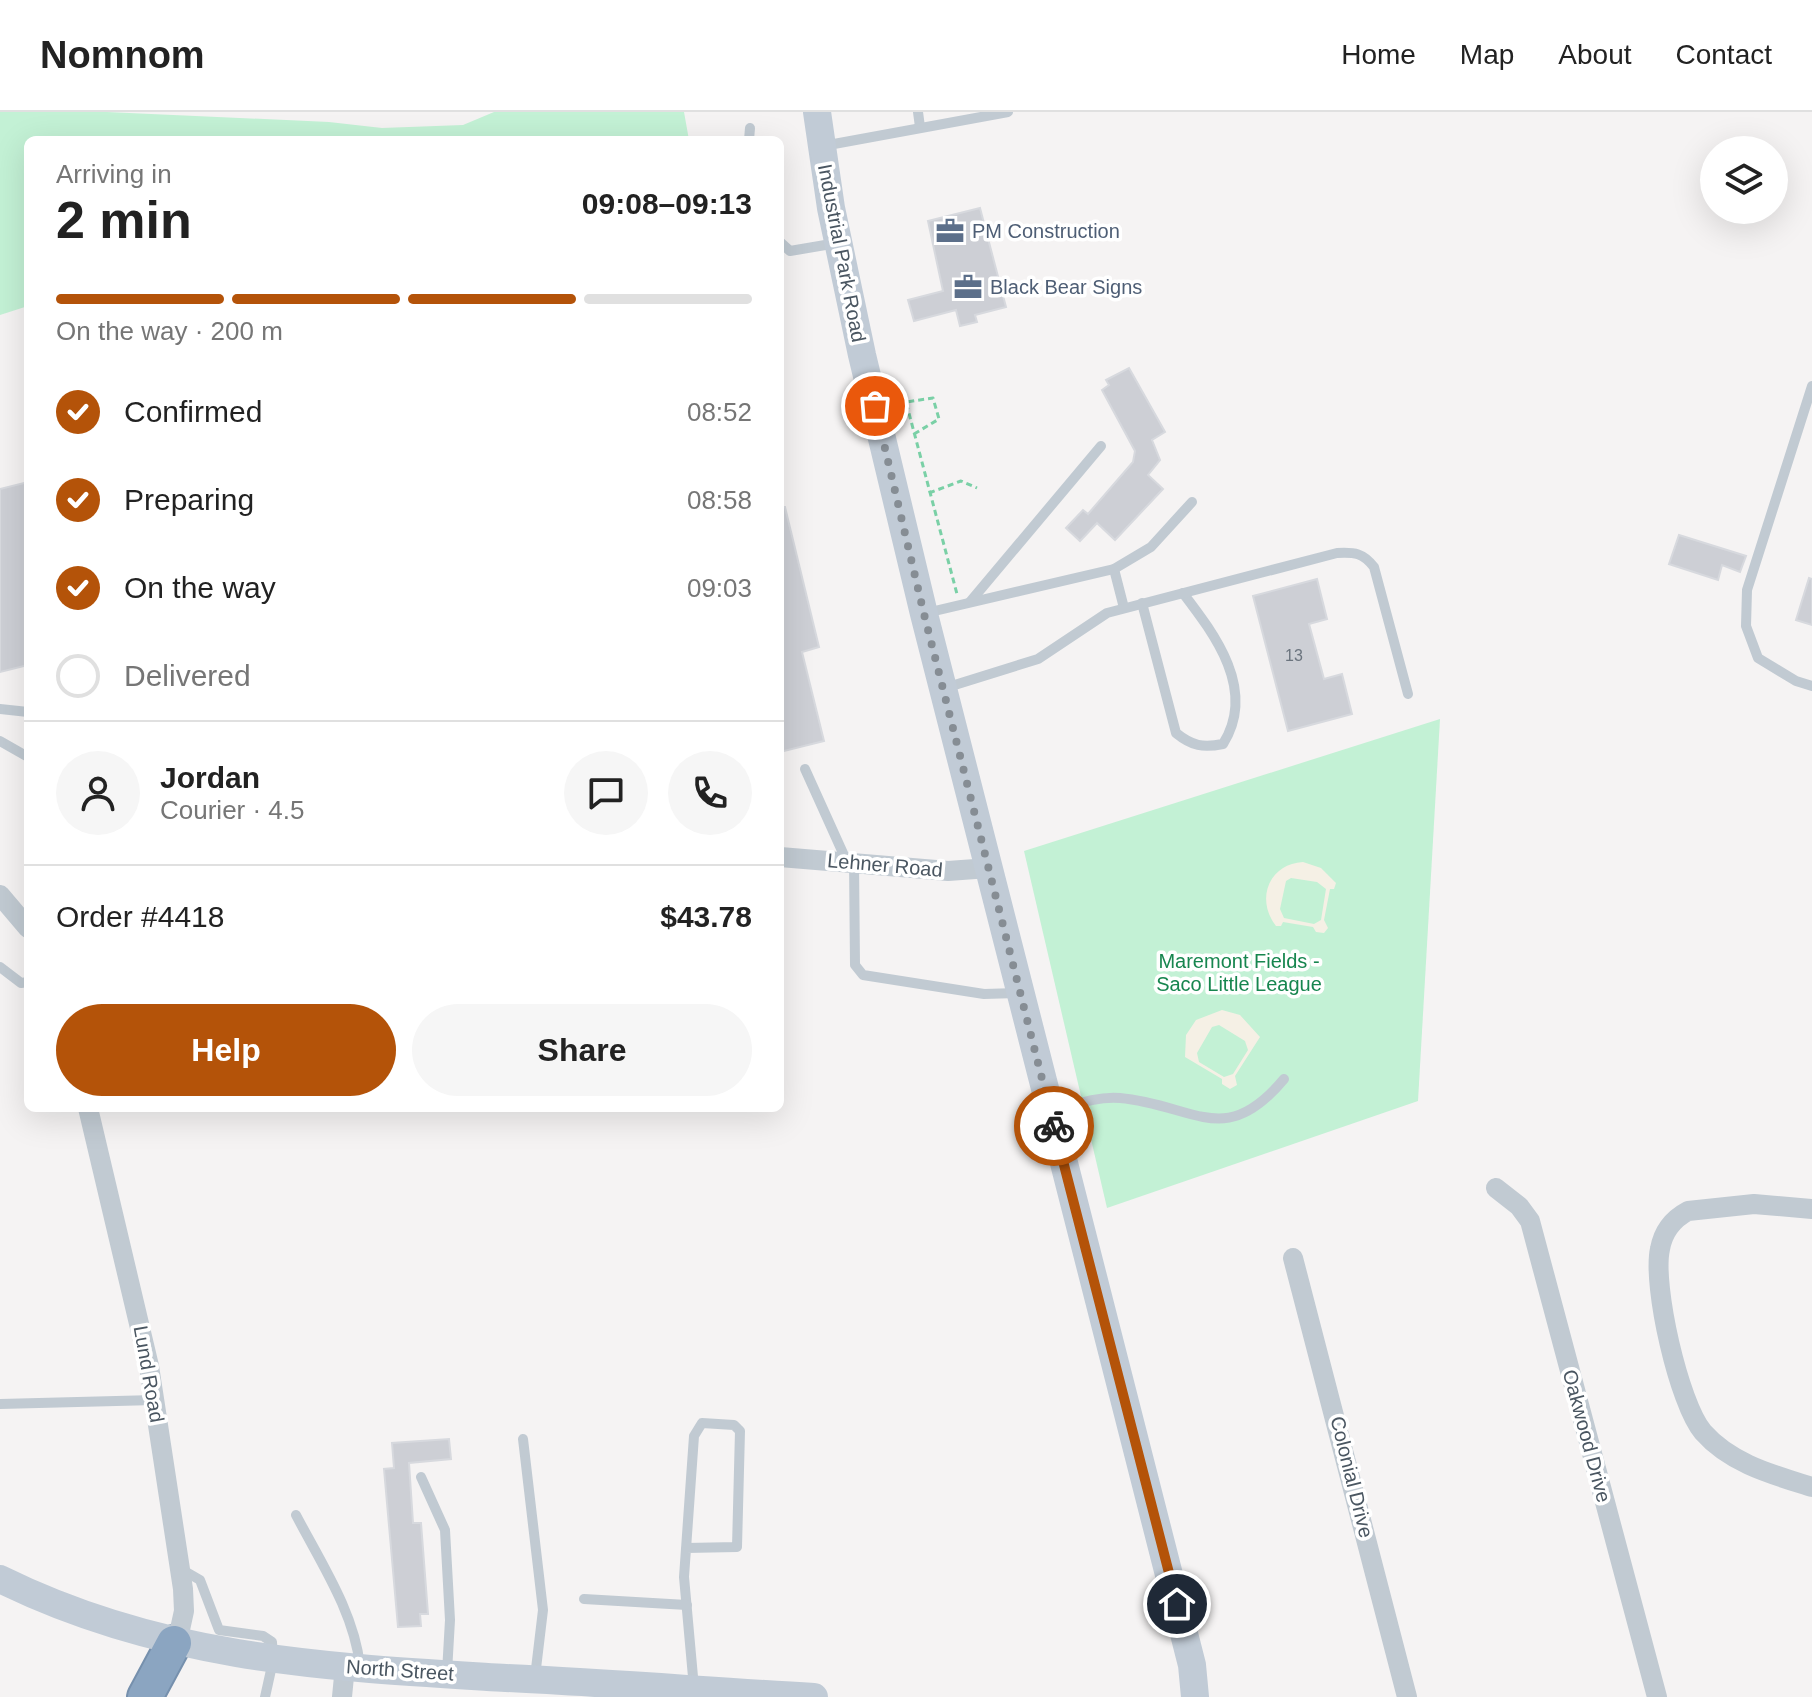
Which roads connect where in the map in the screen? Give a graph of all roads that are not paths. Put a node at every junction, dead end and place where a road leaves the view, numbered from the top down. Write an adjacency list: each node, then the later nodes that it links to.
1 (817, 112): 5 (main road, Industrial Park Road)
2 (918, 112): 4 (lane)
3 (1008, 112): 4 (lane)
4 (920, 127): 5 (lane)
5 (821, 146): 6 (main road, Industrial Park Road)
6 (839, 242): 7 (lane); 16 (main road, Industrial Park Road)
7 (784, 246)
8 (1812, 386): 17 (lane)
9 (1101, 446): 14 (lane)
10 (1192, 502): 11 (lane)
11 (1114, 569): 14 (lane); 15 (lane)
12 (1183, 593): 13 (lane); 13 (lane); 19 (lane)
13 (1142, 603): 15 (lane)
14 (964, 604): 16 (lane)
15 (1124, 608): 18 (lane)
16 (924, 614): 18 (main road, Industrial Park Road)
17 (1812, 686)
18 (943, 688): 27 (main road, Industrial Park Road)
19 (1408, 694)
20 (0, 709): 21 (lane)
21 (24, 712)
22 (0, 741): 23 (lane)
23 (24, 755)
24 (805, 769): 26 (lane)
25 (784, 857): 26 (street, Lehner Road)
26 (850, 862): 27 (street, Lehner Road); 32 (lane)
27 (989, 868): 32 (main road, Industrial Park Road)
28 (0, 895): 29 (street)
29 (24, 923)
30 (0, 967): 31 (lane)
31 (24, 983)
32 (1021, 993): 35 (main road, Industrial Park Road)
33 (1284, 1079): 35 (lane)
34 (89, 1112): 39 (street, Lund Road)
35 (1051, 1112): 62 (main road, Industrial Park Road)
36 (1496, 1188): 64 (street, Oakwood Drive)
37 (1812, 1209): 43 (street)
38 (1293, 1258): 63 (street, Colonial Drive)
39 (155, 1400): 40 (lane); 46 (street, Lund Road)
40 (0, 1404)
41 (523, 1439): 54 (lane)
42 (421, 1477): 53 (lane)
43 (1812, 1487)
44 (296, 1515): 52 (lane)
45 (686, 1548): 45 (lane); 49 (lane)
46 (179, 1568): 50 (street, Lund Road); 51 (lane)
47 (0, 1579): 50 (main road, North Street)
48 (584, 1599): 49 (lane)
49 (687, 1605): 55 (lane)
50 (176, 1643): 51 (main road, North Street); 58 (highway)
51 (273, 1661): 52 (main road, North Street); 59 (lane)
52 (353, 1666): 53 (main road, North Street); 60 (street)
53 (447, 1674): 54 (main road, North Street)
54 (535, 1679): 56 (main road, North Street)
55 (694, 1690): 56 (main road, North Street); 57 (main road, North Street)
56 (626, 1691)
57 (724, 1694): 61 (main road, North Street)
58 (147, 1697)
59 (265, 1697)
60 (342, 1697)
61 (814, 1697)
62 (1195, 1697)
63 (1407, 1697)
64 (1657, 1697)

